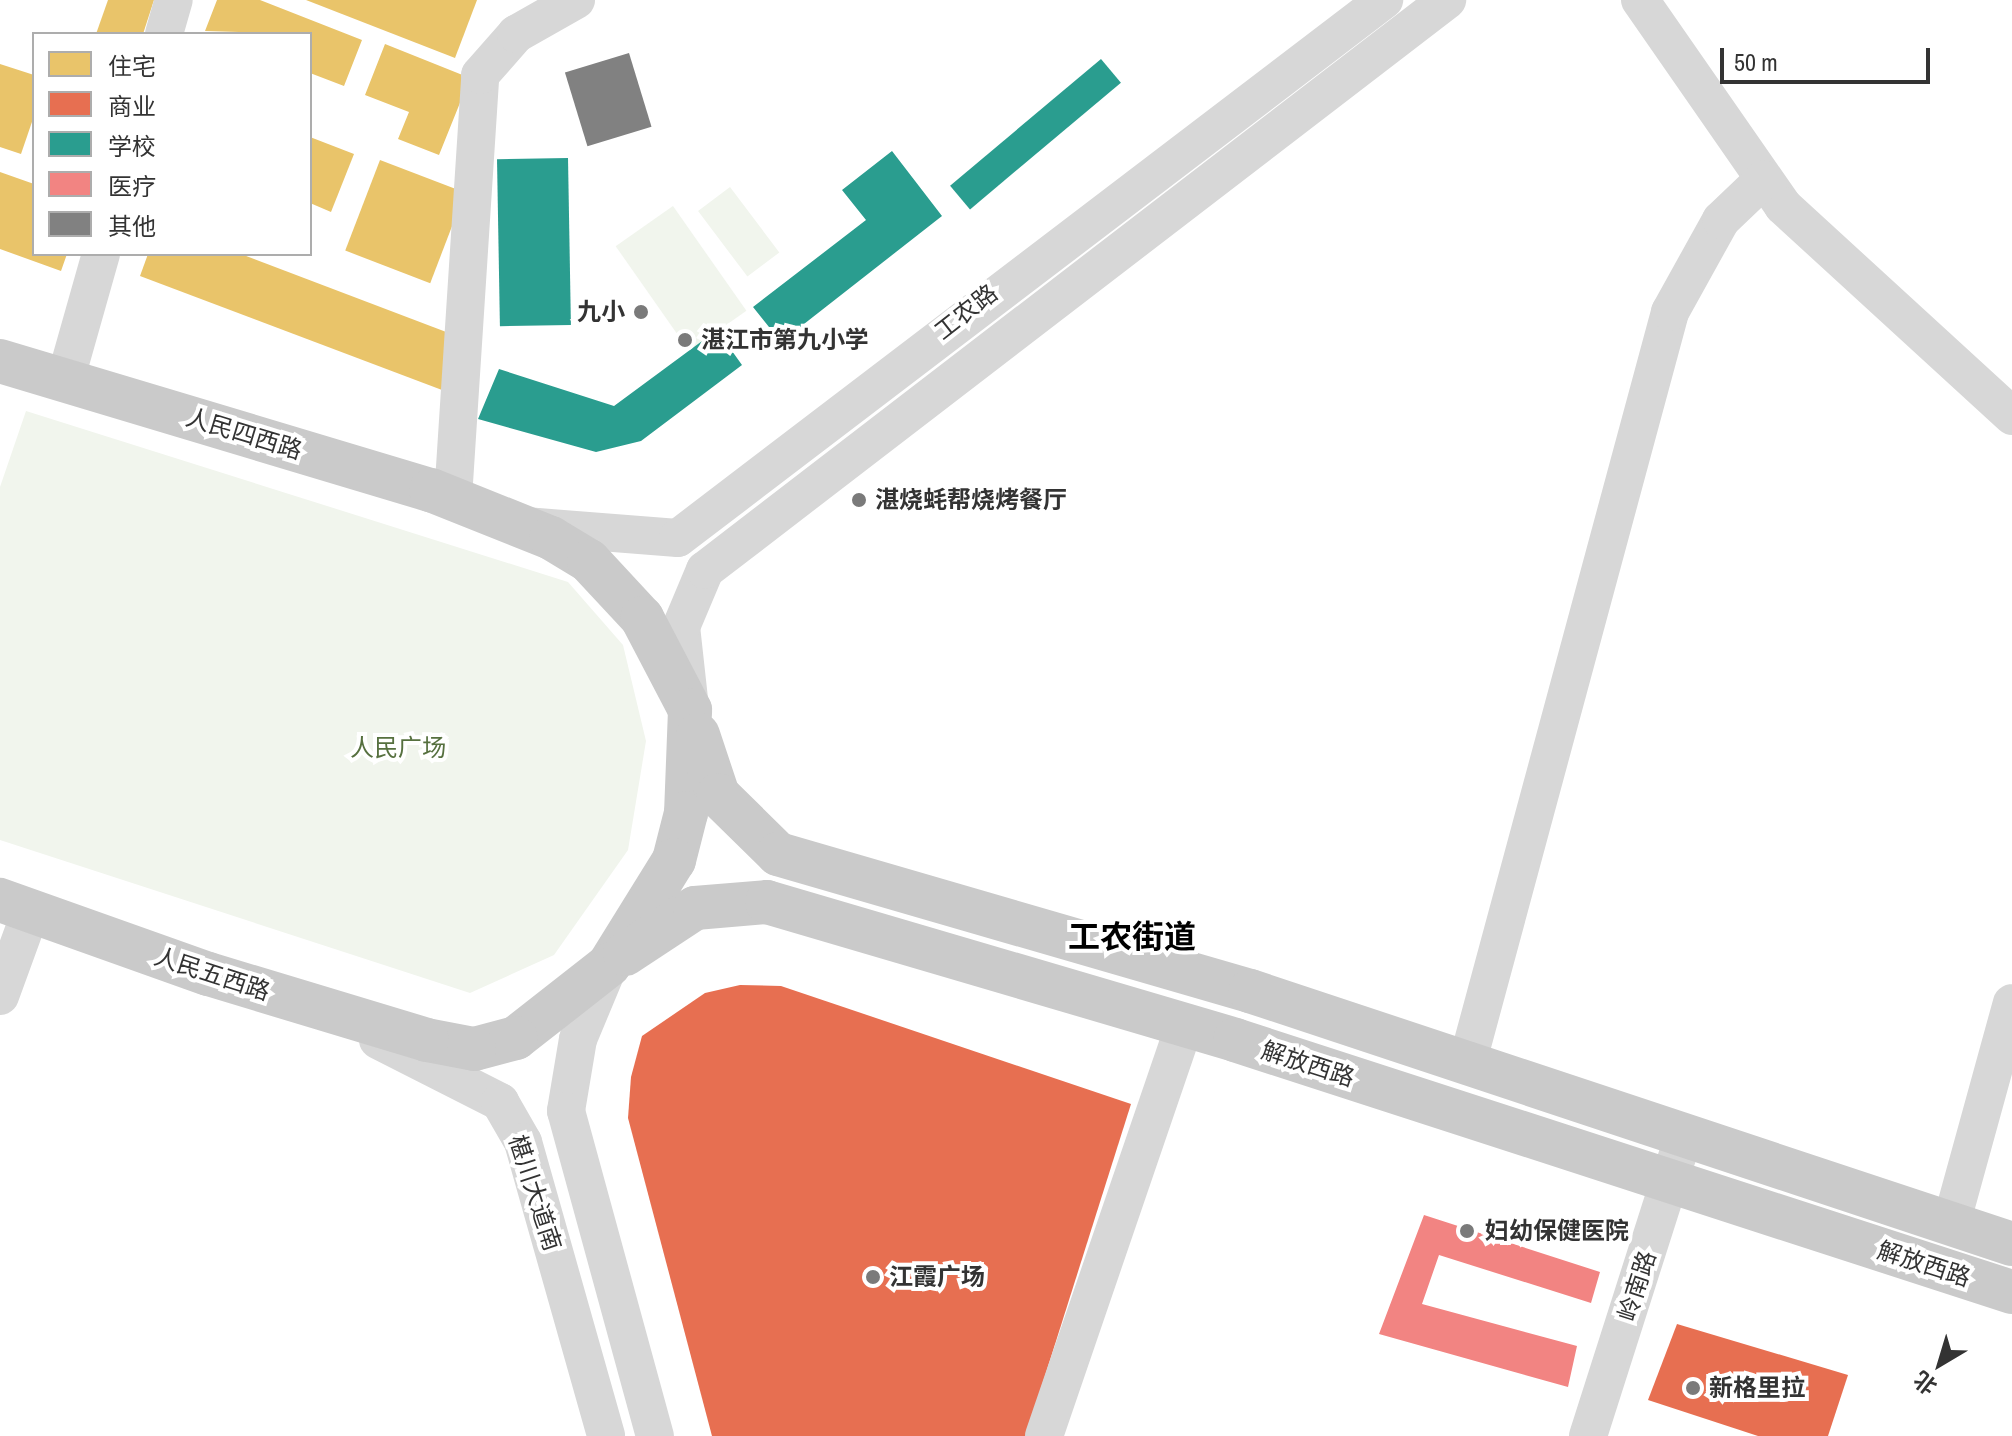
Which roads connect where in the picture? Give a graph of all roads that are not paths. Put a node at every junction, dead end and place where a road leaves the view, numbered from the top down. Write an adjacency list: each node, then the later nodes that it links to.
1 (174, 0): 6 (street)
2 (576, 0): 12 (street)
3 (1384, 0): 12 (street, 工农路)
4 (1447, 0): 13 (street, 工农路)
5 (1640, 0): 7 (street)
6 (165, 32)
7 (1764, 179): 11 (street); 20 (street)
8 (100, 256): 10 (street)
9 (0, 361): 10 (main road, 人民四西路)
10 (65, 381): 12 (main road, 人民四西路)
11 (2012, 416)
12 (488, 512): 13 (main road, 人民四西路)
13 (690, 710): 15 (main road); 20 (main road, 解放西路)
14 (16, 905): 16 (main road, 人民五西路); 17 (street)
15 (609, 965): 16 (main road, 人民五西路); 19 (main road, 解放西路); 27 (street, 椹川大道南)
16 (208, 974): 26 (street, 椹川大道南)
17 (0, 996)
18 (2012, 1003): 23 (street)
19 (1185, 1025): 22 (main road, 解放西路); 28 (street)
20 (1467, 1064): 21 (main road, 解放西路)
21 (1684, 1135): 22 (street, 岭南路); 23 (main road, 解放西路)
22 (1671, 1181): 25 (main road, 解放西路); 29 (street, 岭南路)
23 (1951, 1224): 24 (main road, 解放西路)
24 (2012, 1244)
25 (2012, 1292)
26 (606, 1436)
27 (655, 1436)
28 (1044, 1436)
29 (1588, 1436)

